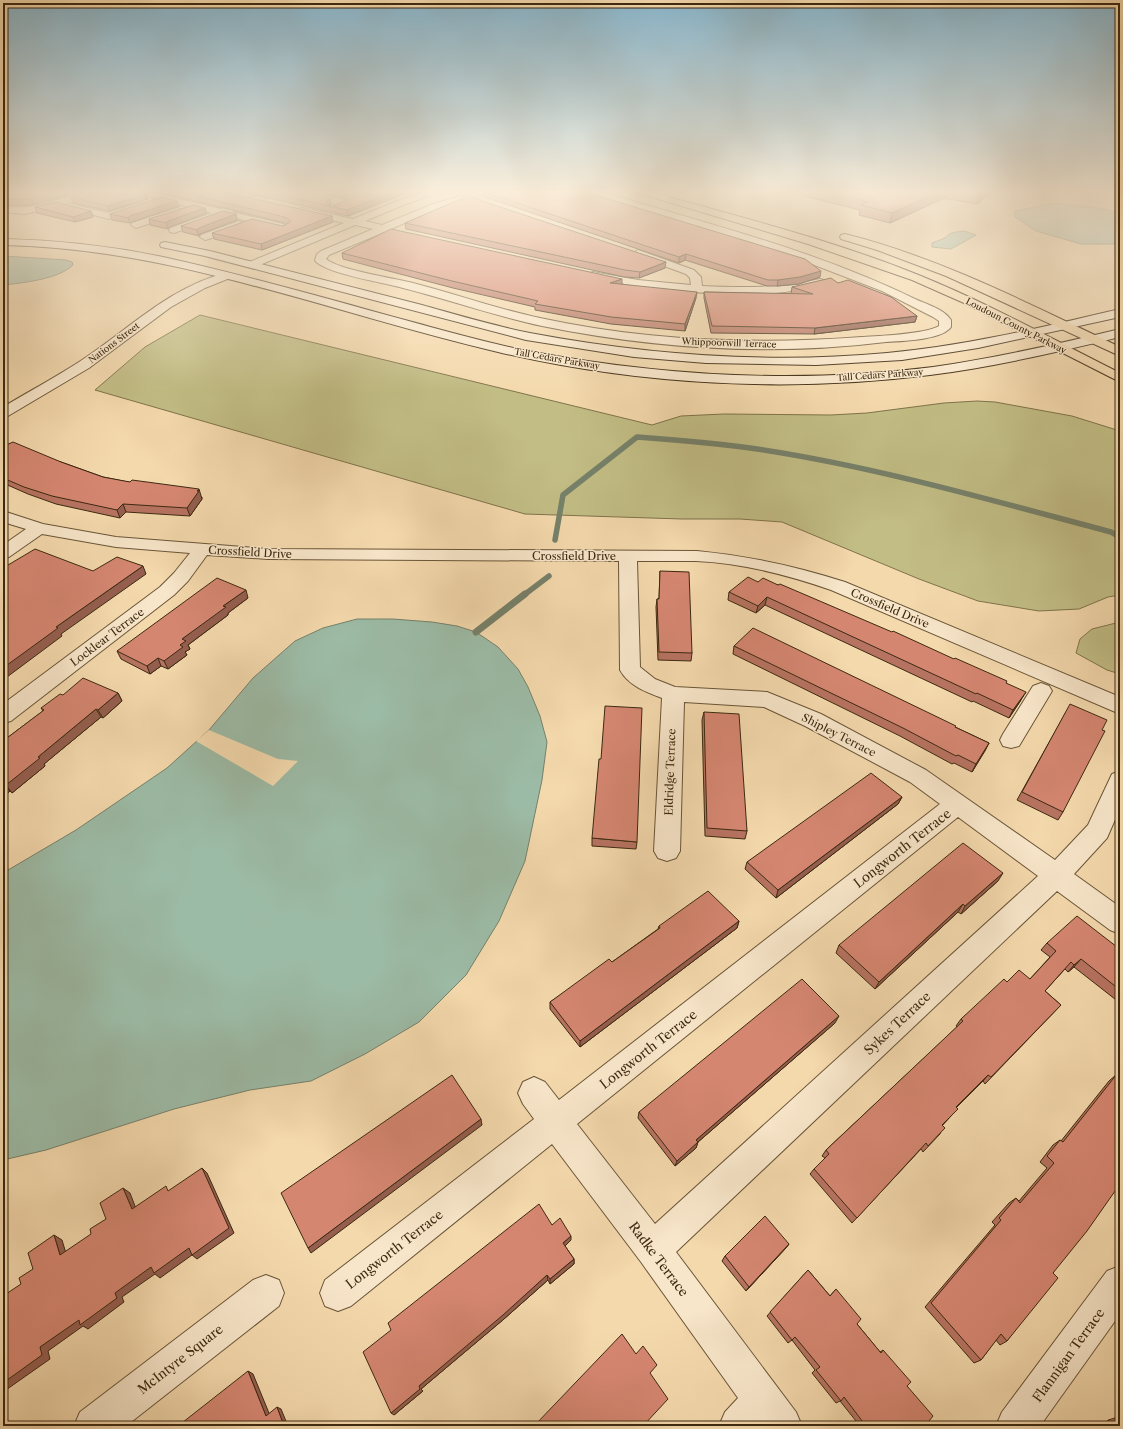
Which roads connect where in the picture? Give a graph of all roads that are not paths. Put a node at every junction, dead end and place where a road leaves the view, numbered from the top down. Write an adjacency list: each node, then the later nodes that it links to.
1 (152, 258): 9 (street, Tall Cedars Parkway)
2 (221, 258): 10 (street, Tall Cedars Parkway)
3 (269, 258): 10 (street)
4 (321, 258): 12 (street, Whippoorwill Terrace)
5 (650, 258): 15 (street)
6 (805, 258): 12 (street, Whippoorwill Terrace)
7 (861, 258): 18 (main road, Loudoun County Parkway)
8 (908, 258): 17 (main road, Loudoun County Parkway)
9 (160, 259): 10 (street); 13 (street, Tall Cedars Parkway)
10 (251, 265): 14 (street, Tall Cedars Parkway)
11 (585, 273): 15 (street)
12 (848, 274): 15 (street)
13 (226, 276): 14 (street); 21 (street, Tall Cedars Parkway); 24 (street, Nations Street)
14 (314, 282): 18 (street, Tall Cedars Parkway)
15 (696, 289)
16 (1120, 313): 17 (street, Tall Cedars Parkway)
17 (1064, 325): 18 (street, Tall Cedars Parkway); 20 (main road, Loudoun County Parkway)
18 (1031, 333): 21 (main road, Loudoun County Parkway)
19 (1120, 333): 20 (street, Tall Cedars Parkway)
20 (1093, 340): 21 (street, Tall Cedars Parkway); 22 (main road, Loudoun County Parkway)
21 (1059, 348): 23 (main road, Loudoun County Parkway)
22 (1120, 352)
23 (1120, 378)
24 (3, 413)
25 (3, 516): 26 (street, Crossfield Drive)
26 (39, 528): 27 (street, Crossfield Drive); 28 (street)
27 (202, 549): 29 (street, Crossfield Drive); 33 (street, Locklear Terrace)
28 (3, 553)
29 (628, 556): 31 (street, Shipley Terrace); 32 (street, Crossfield Drive)
30 (1041, 692): 34 (street)
31 (673, 694): 36 (street, Shipley Terrace); 37 (street, Eldridge Terrace)
32 (1120, 706)
33 (3, 715)
34 (1011, 740)
35 (1120, 780): 38 (street, Sykes Terrace)
36 (958, 804): 38 (street, Shipley Terrace); 41 (street, Longworth Terrace)
37 (667, 851)
38 (1056, 876): 39 (street, Shipley Terrace); 42 (street, Sykes Terrace)
39 (1120, 922)
40 (534, 1093): 41 (street, Radke Terrace)
41 (556, 1122): 42 (street, Radke Terrace); 45 (street, Longworth Terrace)
42 (653, 1250): 46 (street, Radke Terrace)
43 (1120, 1284): 48 (street, Flannigan Terrace)
44 (266, 1293): 47 (street, McIntyre Square)
45 (338, 1293)
46 (761, 1417)
47 (94, 1426)
48 (1016, 1426)

